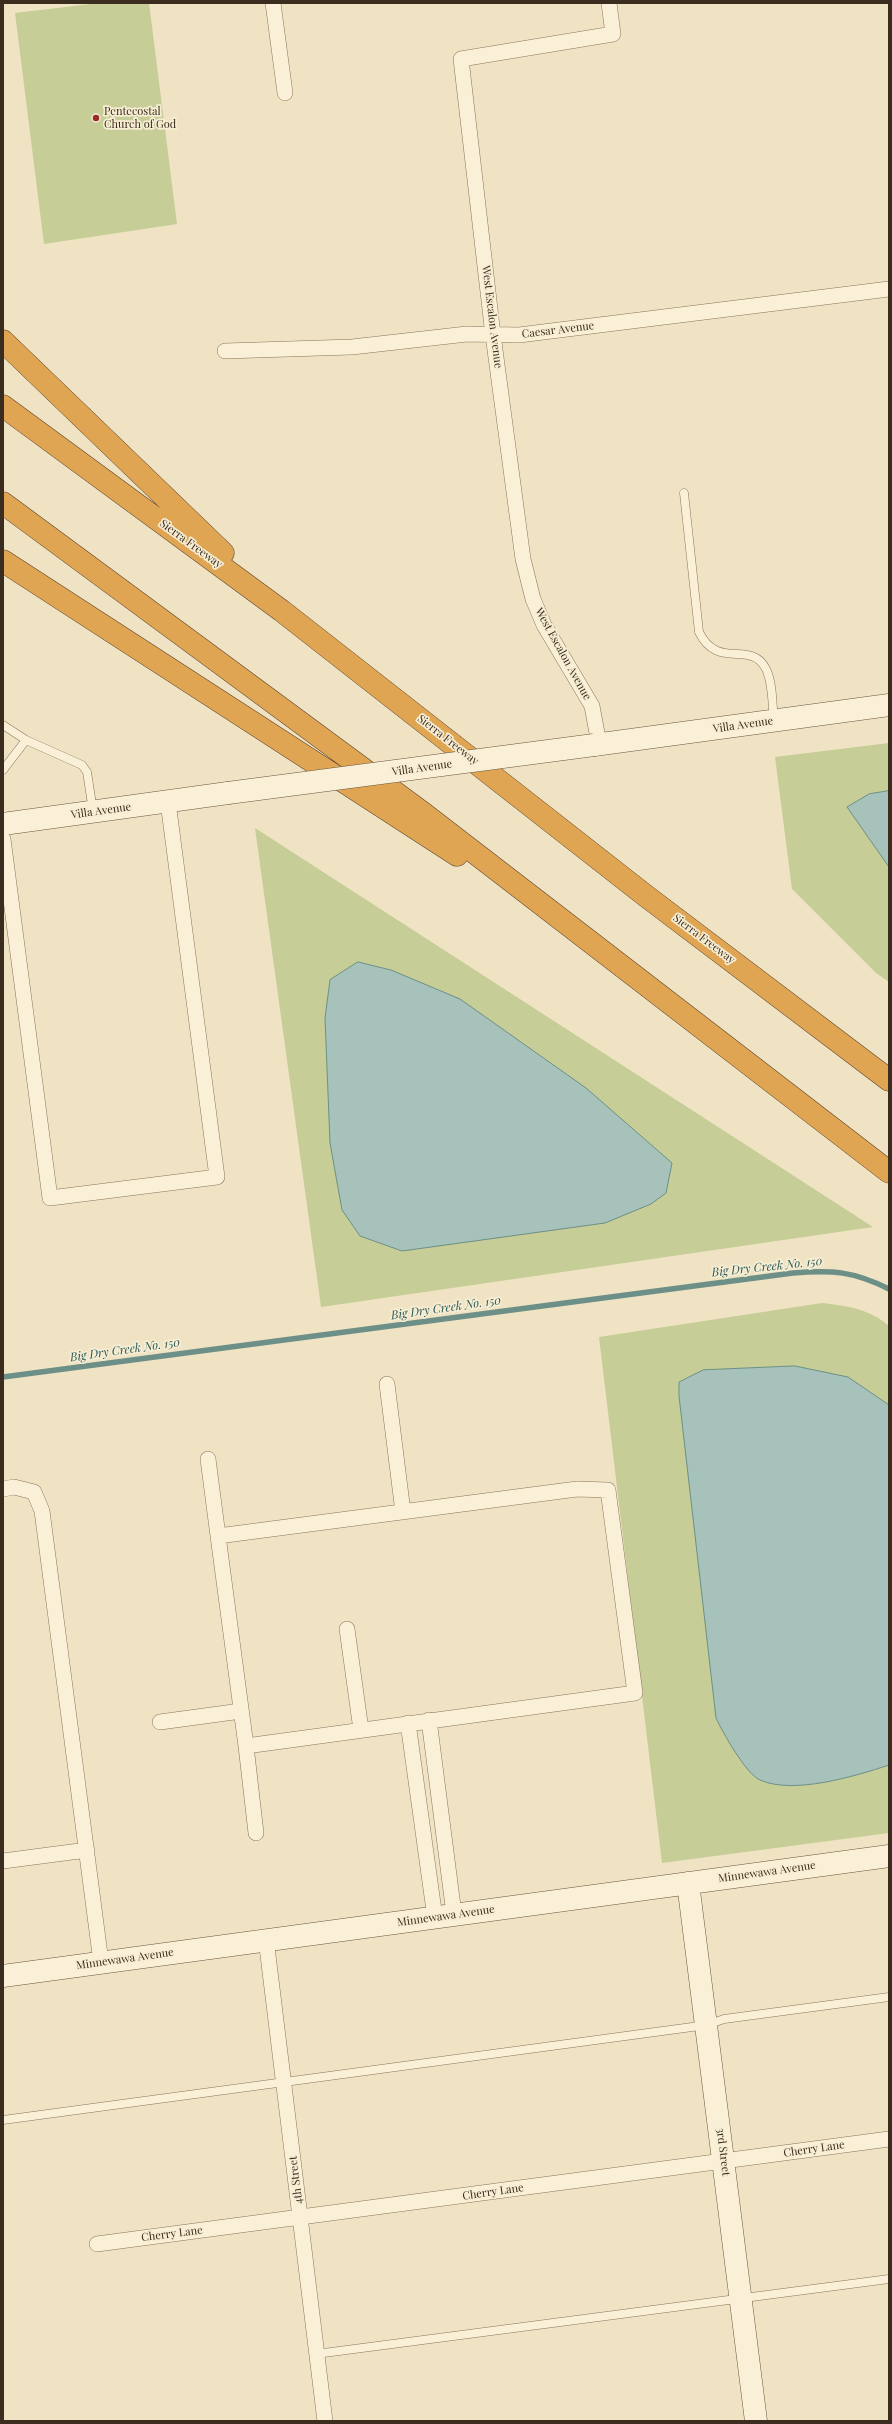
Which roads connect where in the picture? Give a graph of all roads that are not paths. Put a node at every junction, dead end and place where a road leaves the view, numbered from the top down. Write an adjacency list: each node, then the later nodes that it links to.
1 (273, 3): 3 (street)
2 (609, 3): 5 (street, West Escalon Avenue)
3 (285, 93)
4 (889, 289): 5 (street, Caesar Avenue)
5 (493, 335): 7 (street, Caesar Avenue); 17 (street, West Escalon Avenue)
6 (3, 341): 12 (highway)
7 (225, 351)
8 (3, 406): 12 (highway, Sierra Freeway)
9 (684, 492): 14 (lane)
10 (3, 503): 23 (highway)
11 (3, 562): 23 (highway)
12 (282, 611): 24 (highway, Sierra Freeway)
13 (889, 705): 14 (street, Villa Avenue)
14 (774, 721): 17 (street, Villa Avenue)
15 (3, 725): 16 (lane)
16 (26, 740): 18 (lane); 20 (lane)
17 (597, 745): 19 (street, Villa Avenue, bridge)
18 (3, 770)
19 (168, 802): 20 (street, Villa Avenue); 22 (street)
20 (94, 812): 21 (street, Villa Avenue)
21 (3, 824)
22 (3, 839)
23 (586, 939): 25 (highway)
24 (889, 1080)
25 (889, 1172)
26 (387, 1384): 29 (street)
27 (208, 1459): 30 (street)
28 (3, 1489): 41 (street)
29 (403, 1512): 30 (street); 33 (street)
30 (218, 1536): 32 (street)
31 (347, 1630): 36 (street)
32 (241, 1711): 34 (street); 37 (street)
33 (428, 1720): 35 (street); 38 (street)
34 (160, 1722)
35 (408, 1723): 36 (street); 39 (street)
36 (360, 1730): 37 (street)
37 (246, 1746): 40 (street)
38 (442, 1820): 39 (street); 45 (street)
39 (423, 1823): 45 (street)
40 (256, 1833)
41 (87, 1850): 43 (street); 47 (street)
42 (889, 1856): 44 (street, Minnewawa Avenue)
43 (3, 1861)
44 (688, 1883): 45 (street, Minnewawa Avenue); 50 (street, 3rd Street)
45 (445, 1916): 46 (street, Minnewawa Avenue)
46 (266, 1939): 47 (street, Minnewawa Avenue); 51 (street, 4th Street)
47 (101, 1962): 48 (street, Minnewawa Avenue)
48 (3, 1976)
49 (889, 1997): 50 (lane)
50 (707, 2025): 51 (lane); 54 (street, 3rd Street)
51 (284, 2082): 52 (lane); 55 (street, 4th Street)
52 (3, 2120)
53 (889, 2139): 54 (street, Cherry Lane)
54 (724, 2161): 55 (street, Cherry Lane); 58 (street, 3rd Street)
55 (300, 2218): 56 (street, Cherry Lane); 59 (street, 4th Street)
56 (97, 2244)
57 (889, 2279): 58 (lane)
58 (741, 2299): 59 (lane); 61 (street, 3rd Street)
59 (316, 2354): 60 (street, 4th Street)
60 (325, 2421)
61 (756, 2421)

